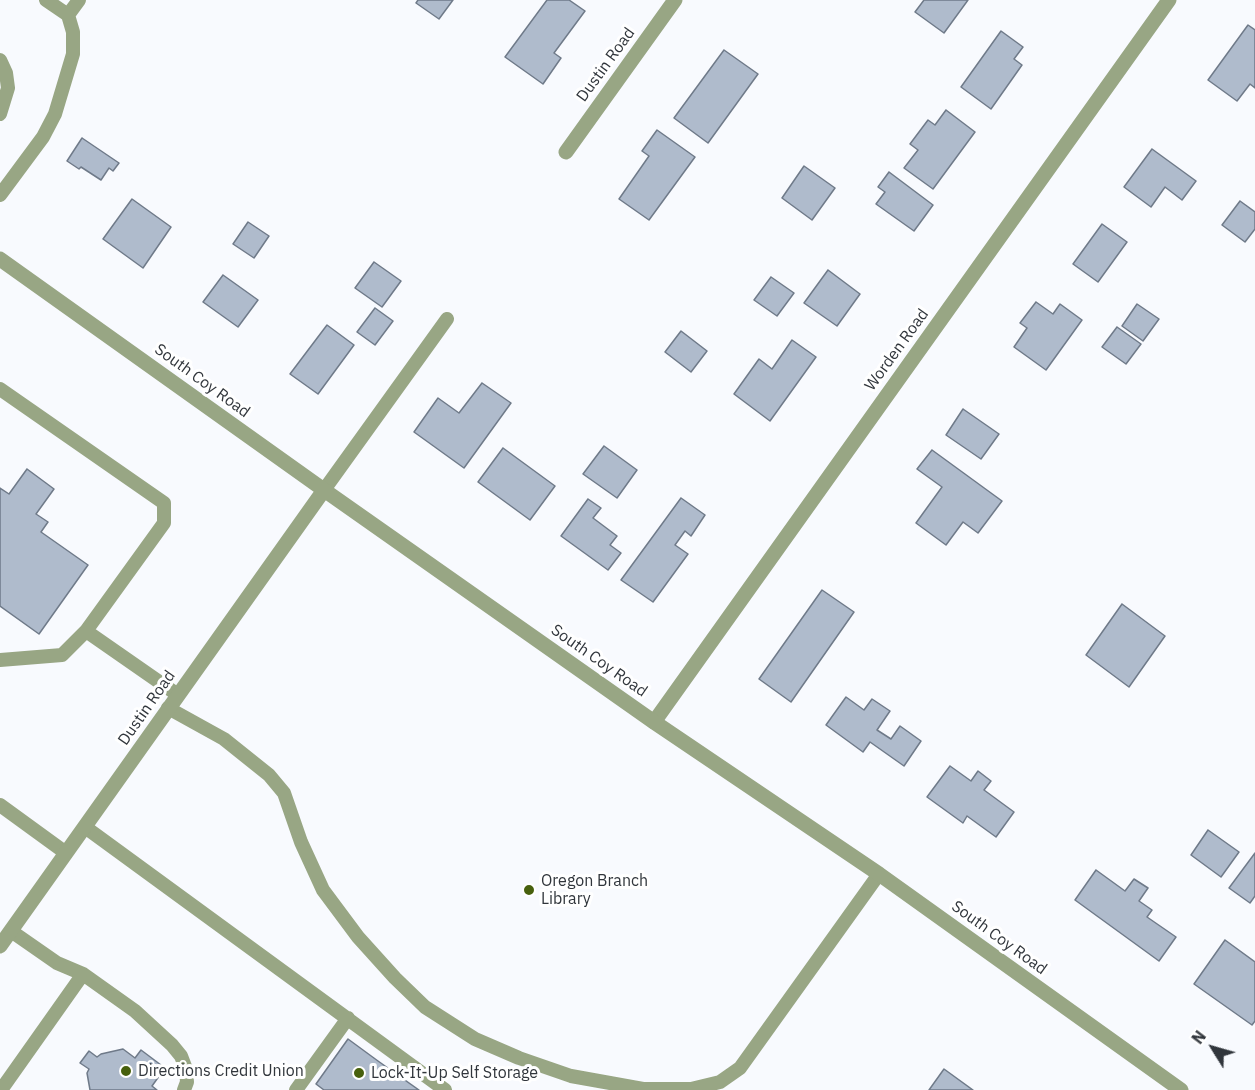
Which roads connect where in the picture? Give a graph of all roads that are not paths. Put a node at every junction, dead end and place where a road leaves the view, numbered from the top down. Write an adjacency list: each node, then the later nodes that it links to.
1 (46, 0): 5 (lane)
2 (79, 0): 5 (lane)
3 (675, 0): 8 (street, Dustin Road)
4 (1169, 0): 18 (street, Worden Road)
5 (68, 15): 9 (lane)
6 (0, 60): 7 (lane)
7 (0, 114)
8 (566, 152)
9 (0, 195)
10 (0, 259): 13 (street, South Coy Road)
11 (447, 319): 13 (lane)
12 (0, 390): 14 (lane)
13 (324, 490): 16 (street, Dustin Road); 18 (street, South Coy Road)
14 (86, 632): 15 (lane); 16 (lane)
15 (0, 660)
16 (178, 695): 17 (street, Dustin Road)
17 (168, 708): 20 (street, Dustin Road); 22 (lane)
18 (654, 722): 22 (street, South Coy Road)
19 (0, 805): 21 (lane)
20 (85, 827): 21 (street, Dustin Road); 26 (lane)
21 (66, 853): 23 (street, Dustin Road)
22 (879, 874): 31 (street, South Coy Road)
23 (11, 931): 24 (street, Dustin Road); 25 (lane)
24 (0, 946)
25 (83, 974): 27 (lane); 28 (lane)
26 (348, 1018): 29 (lane); 30 (lane)
27 (0, 1090)
28 (184, 1090)
29 (296, 1090)
30 (446, 1090)
31 (1181, 1090)

